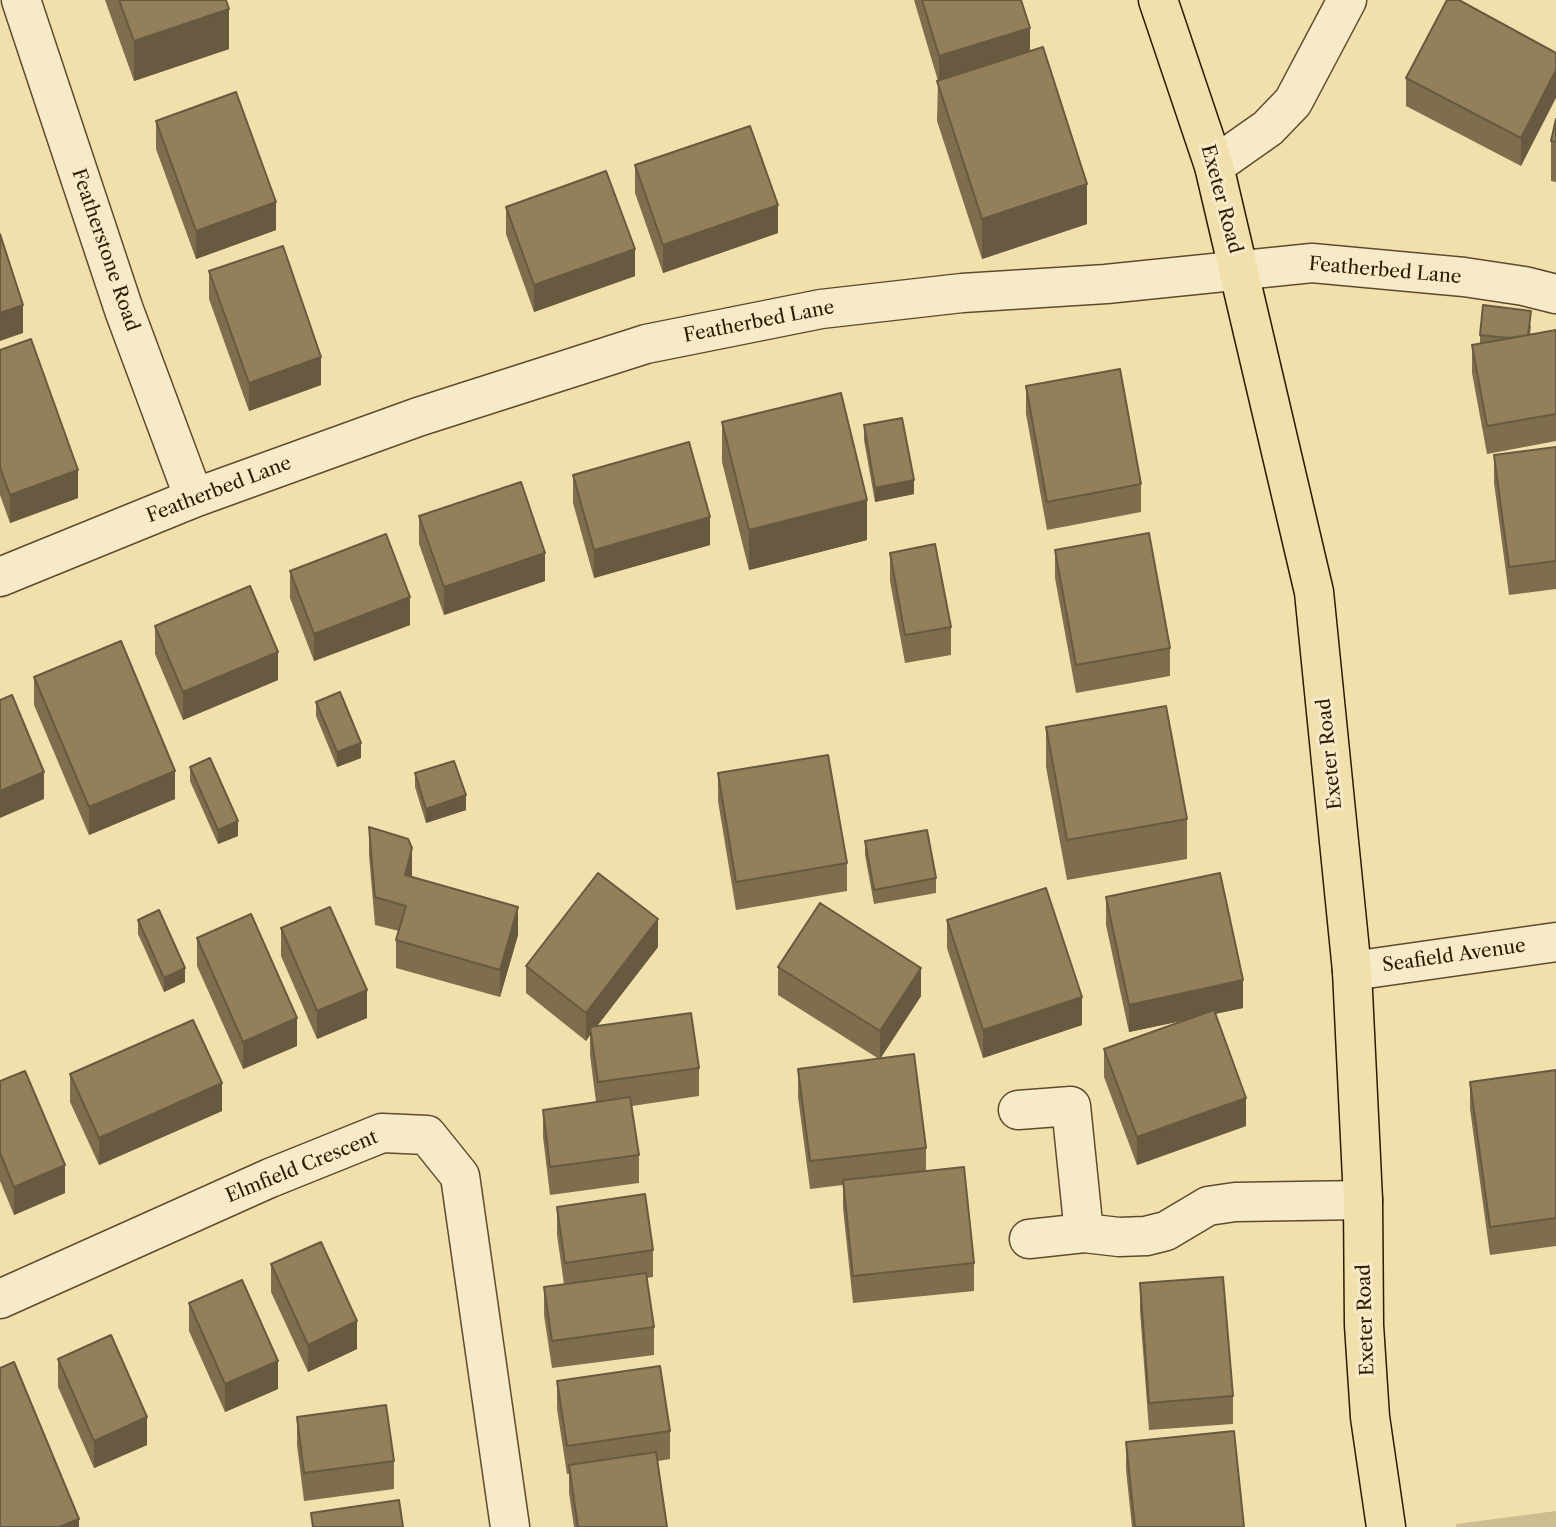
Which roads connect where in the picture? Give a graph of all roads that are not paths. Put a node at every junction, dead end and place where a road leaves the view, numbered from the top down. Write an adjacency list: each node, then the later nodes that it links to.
1 (21, 0): 7 (street, Featherstone Road)
2 (1158, 0): 4 (highway, Exeter Road)
3 (1347, 0): 4 (street)
4 (1214, 166): 5 (highway, Exeter Road)
5 (1239, 268): 6 (street, Featherbed Lane); 7 (street, Featherbed Lane); 10 (highway, Exeter Road)
6 (1556, 294)
7 (194, 498): 8 (street, Featherbed Lane)
8 (0, 578)
9 (1556, 942): 10 (street, Seafield Avenue)
10 (1352, 971): 12 (highway, Exeter Road)
11 (1018, 1111): 13 (street)
12 (1363, 1200): 13 (street); 17 (highway, Exeter Road)
13 (1084, 1233): 14 (street)
14 (1029, 1239)
15 (0, 1299): 16 (street, Elmfield Crescent)
16 (510, 1527)
17 (1386, 1527)

